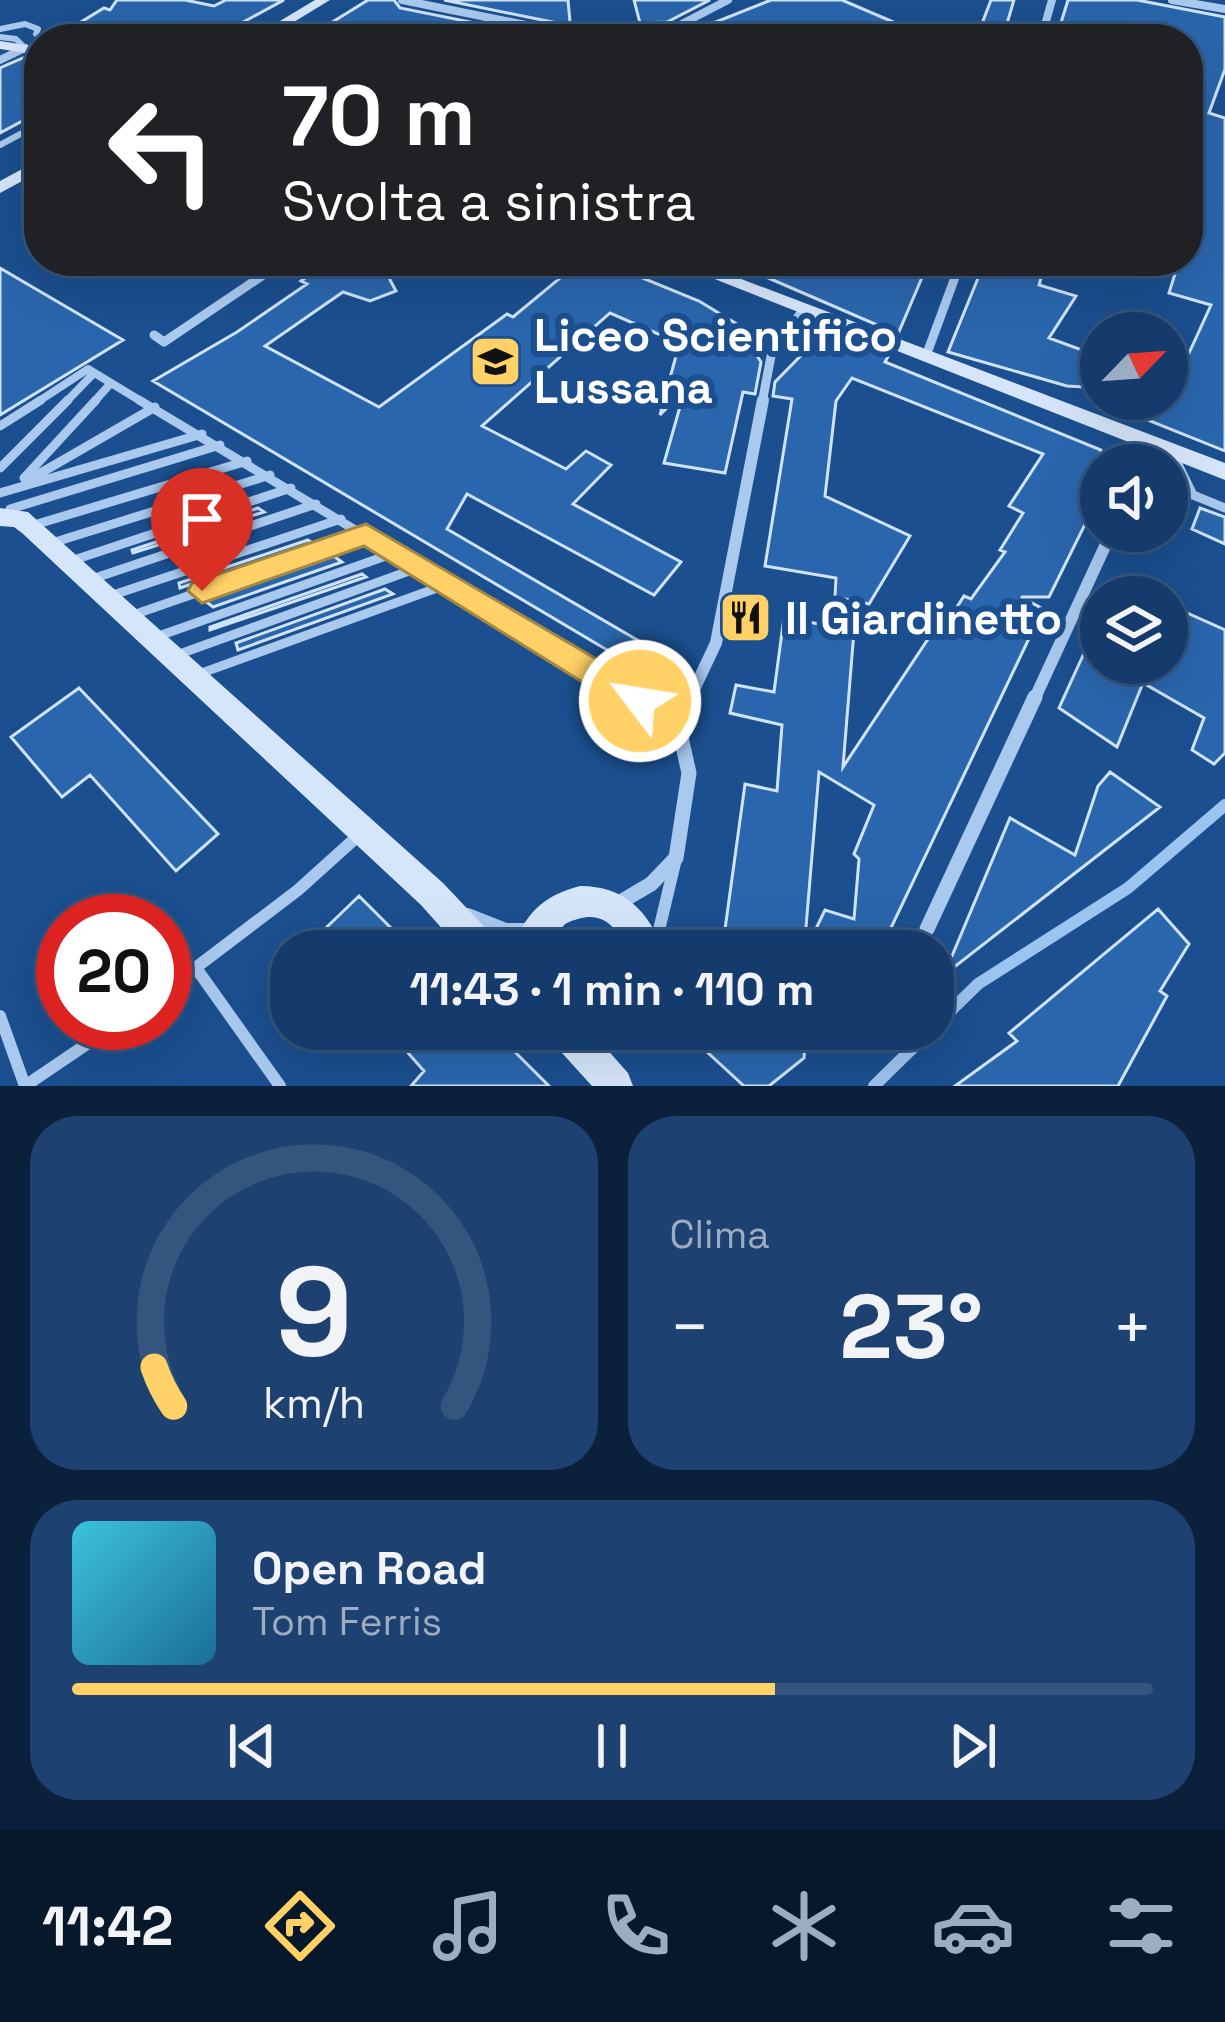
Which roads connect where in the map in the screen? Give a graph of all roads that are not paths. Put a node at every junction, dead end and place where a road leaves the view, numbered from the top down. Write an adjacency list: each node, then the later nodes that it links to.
1 (324, 0): 8 (main road)
2 (402, 0): 9 (street)
3 (681, 0): 7 (street)
4 (728, 0): 7 (street)
5 (1172, 0): 6 (street)
6 (1225, 9)
7 (687, 19): 10 (street)
8 (283, 24)
9 (521, 24)
10 (678, 24)
11 (262, 276): 15 (street)
12 (717, 276): 14 (main road)
13 (955, 276): 16 (street)
14 (804, 309): 16 (main road); 46 (street)
15 (154, 335)
16 (926, 356): 22 (main road)
17 (91, 371): 18 (lane); 20 (lane); 26 (lane)
18 (111, 383): 19 (lane); 30 (lane)
19 (154, 407): 21 (lane); 30 (lane)
20 (0, 426)
21 (202, 434): 23 (lane); 30 (lane)
22 (1122, 444)
23 (220, 445): 25 (lane); 36 (lane)
24 (1188, 459): 27 (main road)
25 (247, 461): 28 (lane); 36 (lane)
26 (0, 468)
27 (1225, 472)
28 (270, 475): 31 (lane); 36 (lane)
29 (1188, 485): 34 (lane)
30 (16, 486): 32 (lane)
31 (291, 488): 33 (lane); 41 (lane)
32 (0, 497): 36 (lane)
33 (316, 504): 35 (lane); 41 (lane)
34 (1225, 508)
35 (341, 519): 37 (lane); 41 (lane)
36 (22, 523): 41 (main road)
37 (366, 534): 38 (lane); 43 (lane)
38 (397, 552): 40 (lane); 44 (lane)
39 (1102, 552): 51 (street)
40 (419, 567): 42 (lane); 44 (lane)
41 (88, 580): 43 (main road)
42 (448, 584): 45 (lane); 46 (lane)
43 (128, 616): 44 (main road)
44 (162, 647): 45 (main road)
45 (194, 676): 47 (main road)
46 (678, 724): 48 (street)
47 (363, 832): 49 (main road); 57 (lane)
48 (676, 858): 50 (street); 56 (lane)
49 (431, 894): 52 (main road); 53 (lane)
50 (614, 906): 54 (main road); 55 (main road)
51 (927, 928)
52 (464, 930)
53 (518, 930)
54 (542, 930)
55 (639, 930)
56 (657, 930)
57 (196, 968): 58 (lane); 63 (lane)
58 (192, 971)
59 (0, 1016): 62 (lane)
60 (78, 1050): 62 (lane)
61 (583, 1050): 64 (main road)
62 (25, 1086)
63 (280, 1086)
64 (615, 1086)

